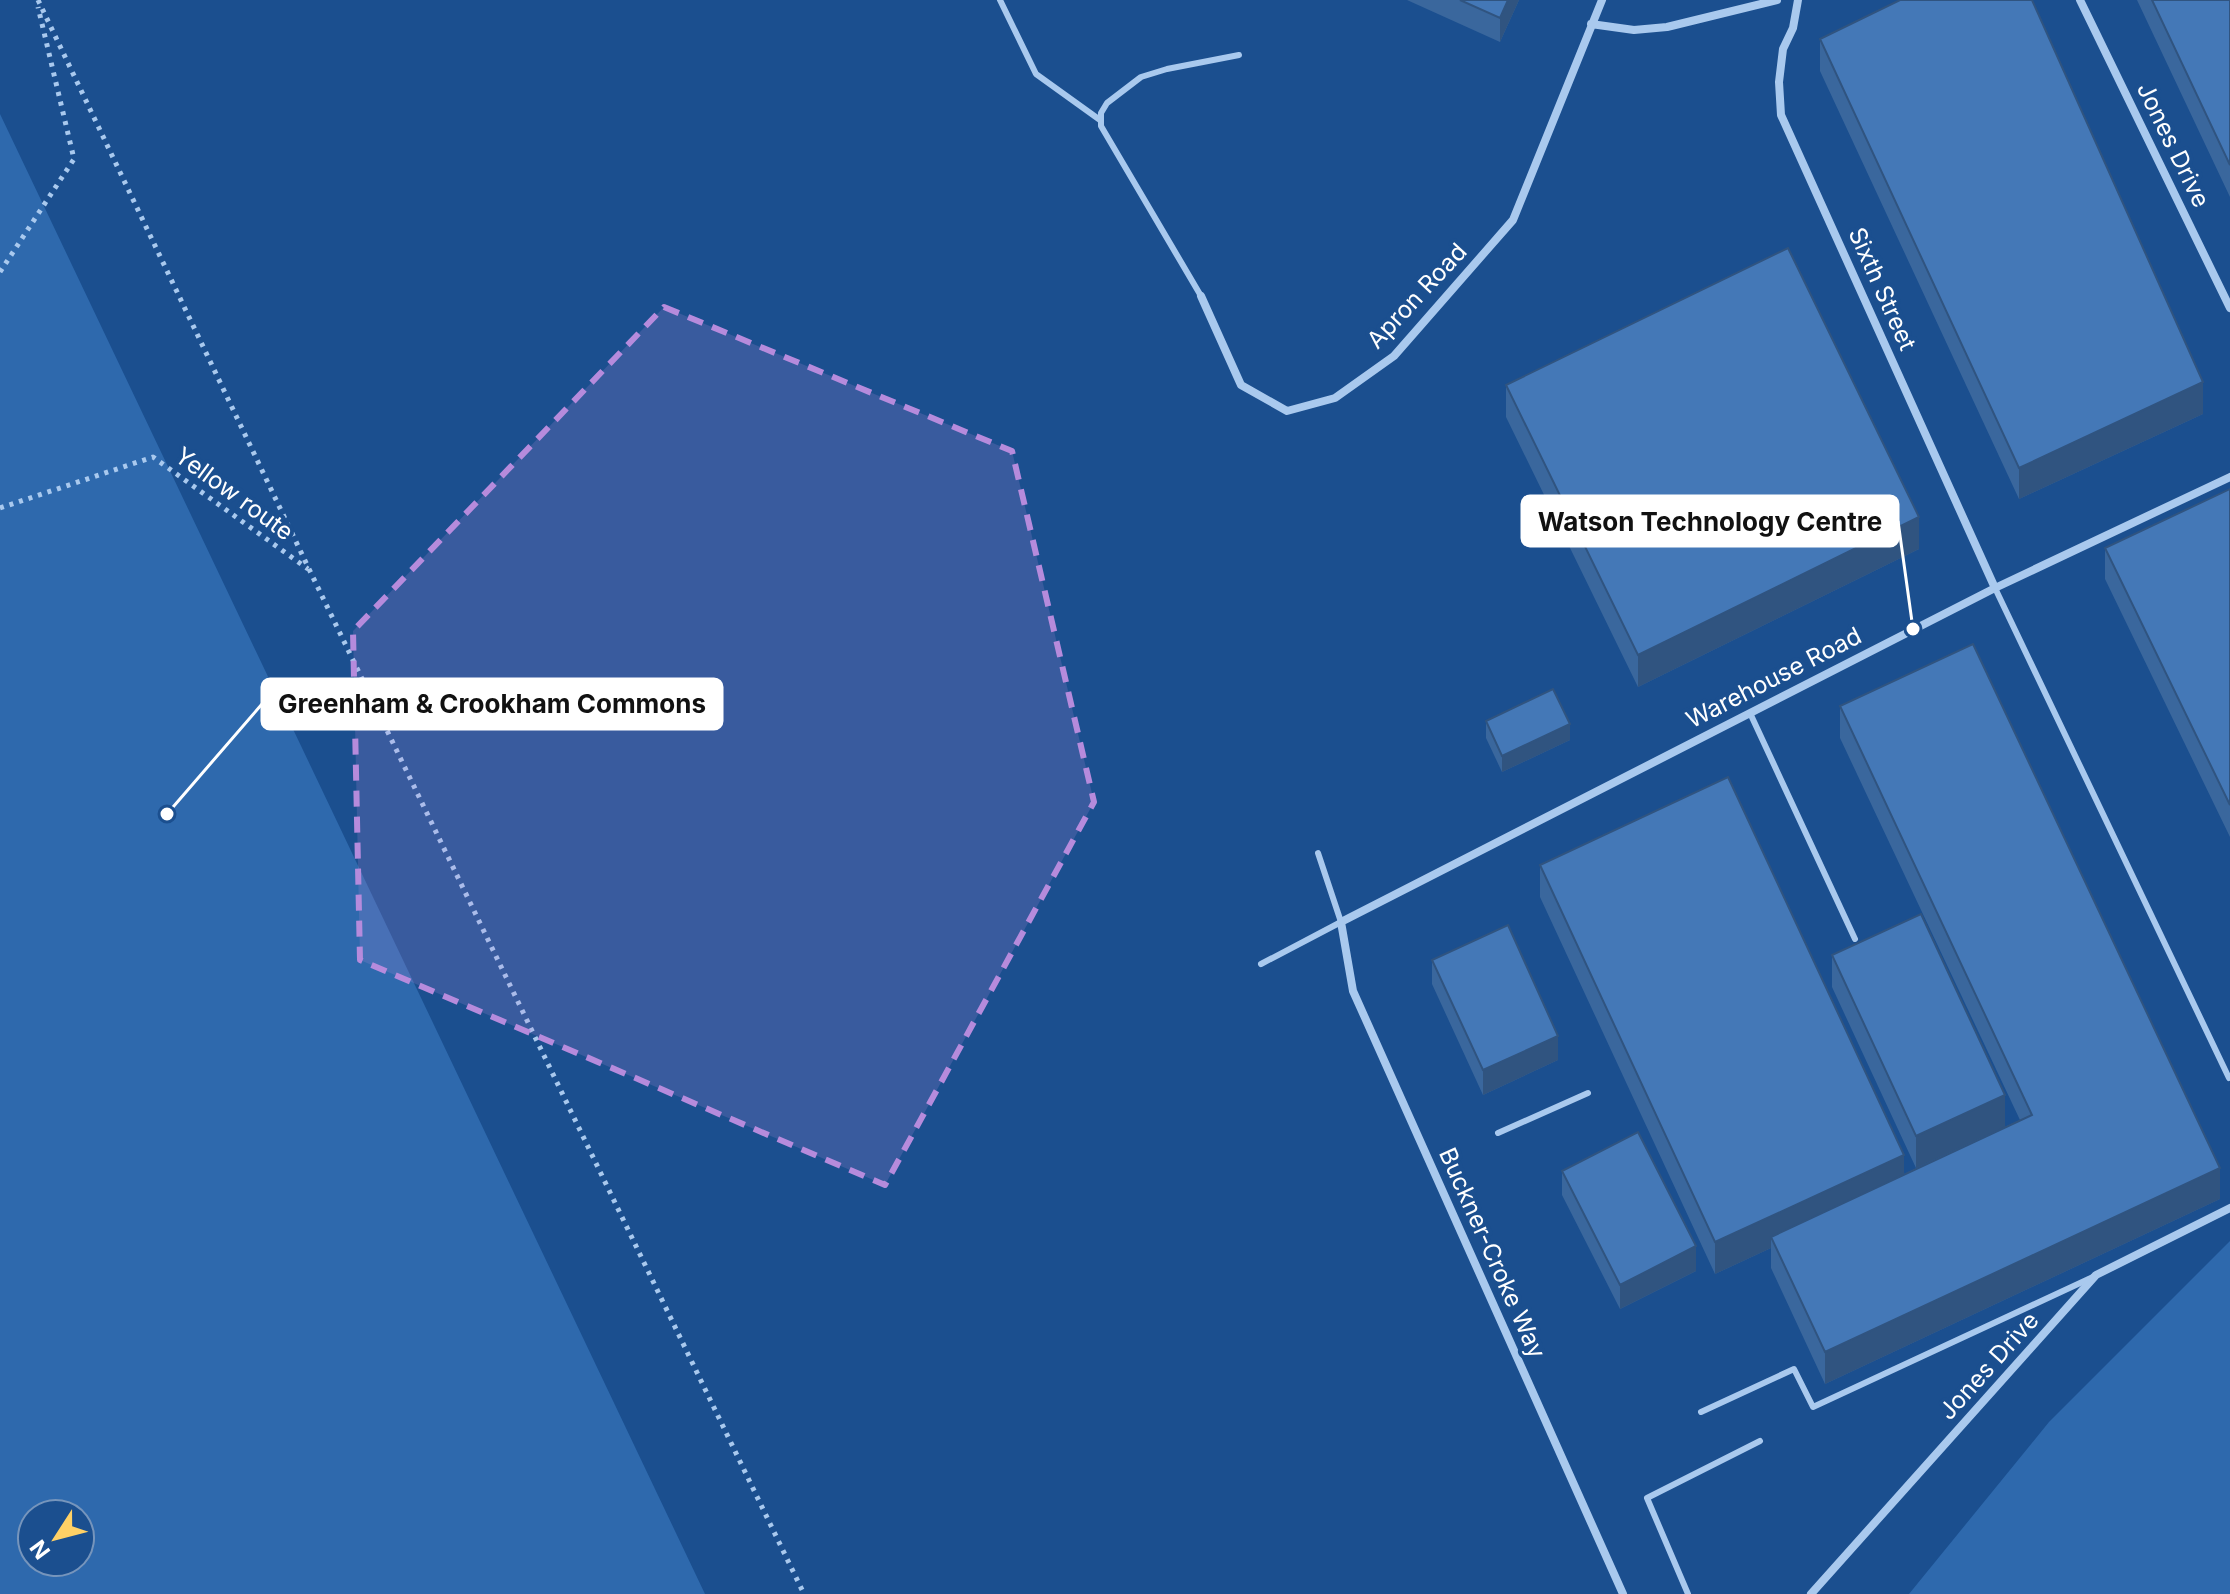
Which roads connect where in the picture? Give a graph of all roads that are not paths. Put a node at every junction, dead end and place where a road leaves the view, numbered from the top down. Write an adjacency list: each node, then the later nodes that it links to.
1 (1000, 0): 8 (lane)
2 (1602, 0): 6 (street, Apron Road)
3 (1777, 0): 6 (street)
4 (1798, 0): 12 (street, Sixth Street)
5 (2080, 0): 10 (street, Jones Drive)
6 (1591, 24): 9 (street, Apron Road)
7 (1239, 55): 8 (lane)
8 (1100, 120): 9 (lane)
9 (1201, 296)
10 (2230, 308)
11 (2230, 477): 12 (street, Warehouse Road)
12 (1995, 588): 13 (street, Warehouse Road); 18 (lane)
13 (1750, 713): 15 (street, Warehouse Road); 16 (lane)
14 (1318, 853): 15 (lane)
15 (1341, 922): 17 (lane); 25 (street, Buckner-Croke Way)
16 (1855, 939)
17 (1261, 964)
18 (2229, 1078)
19 (1588, 1093): 20 (lane)
20 (1498, 1133)
21 (2230, 1208): 22 (street, Jones Drive)
22 (2096, 1275): 23 (lane); 27 (street, Jones Drive)
23 (1701, 1412)
24 (1760, 1441): 26 (lane)
25 (1623, 1594)
26 (1688, 1594)
27 (1811, 1594)

